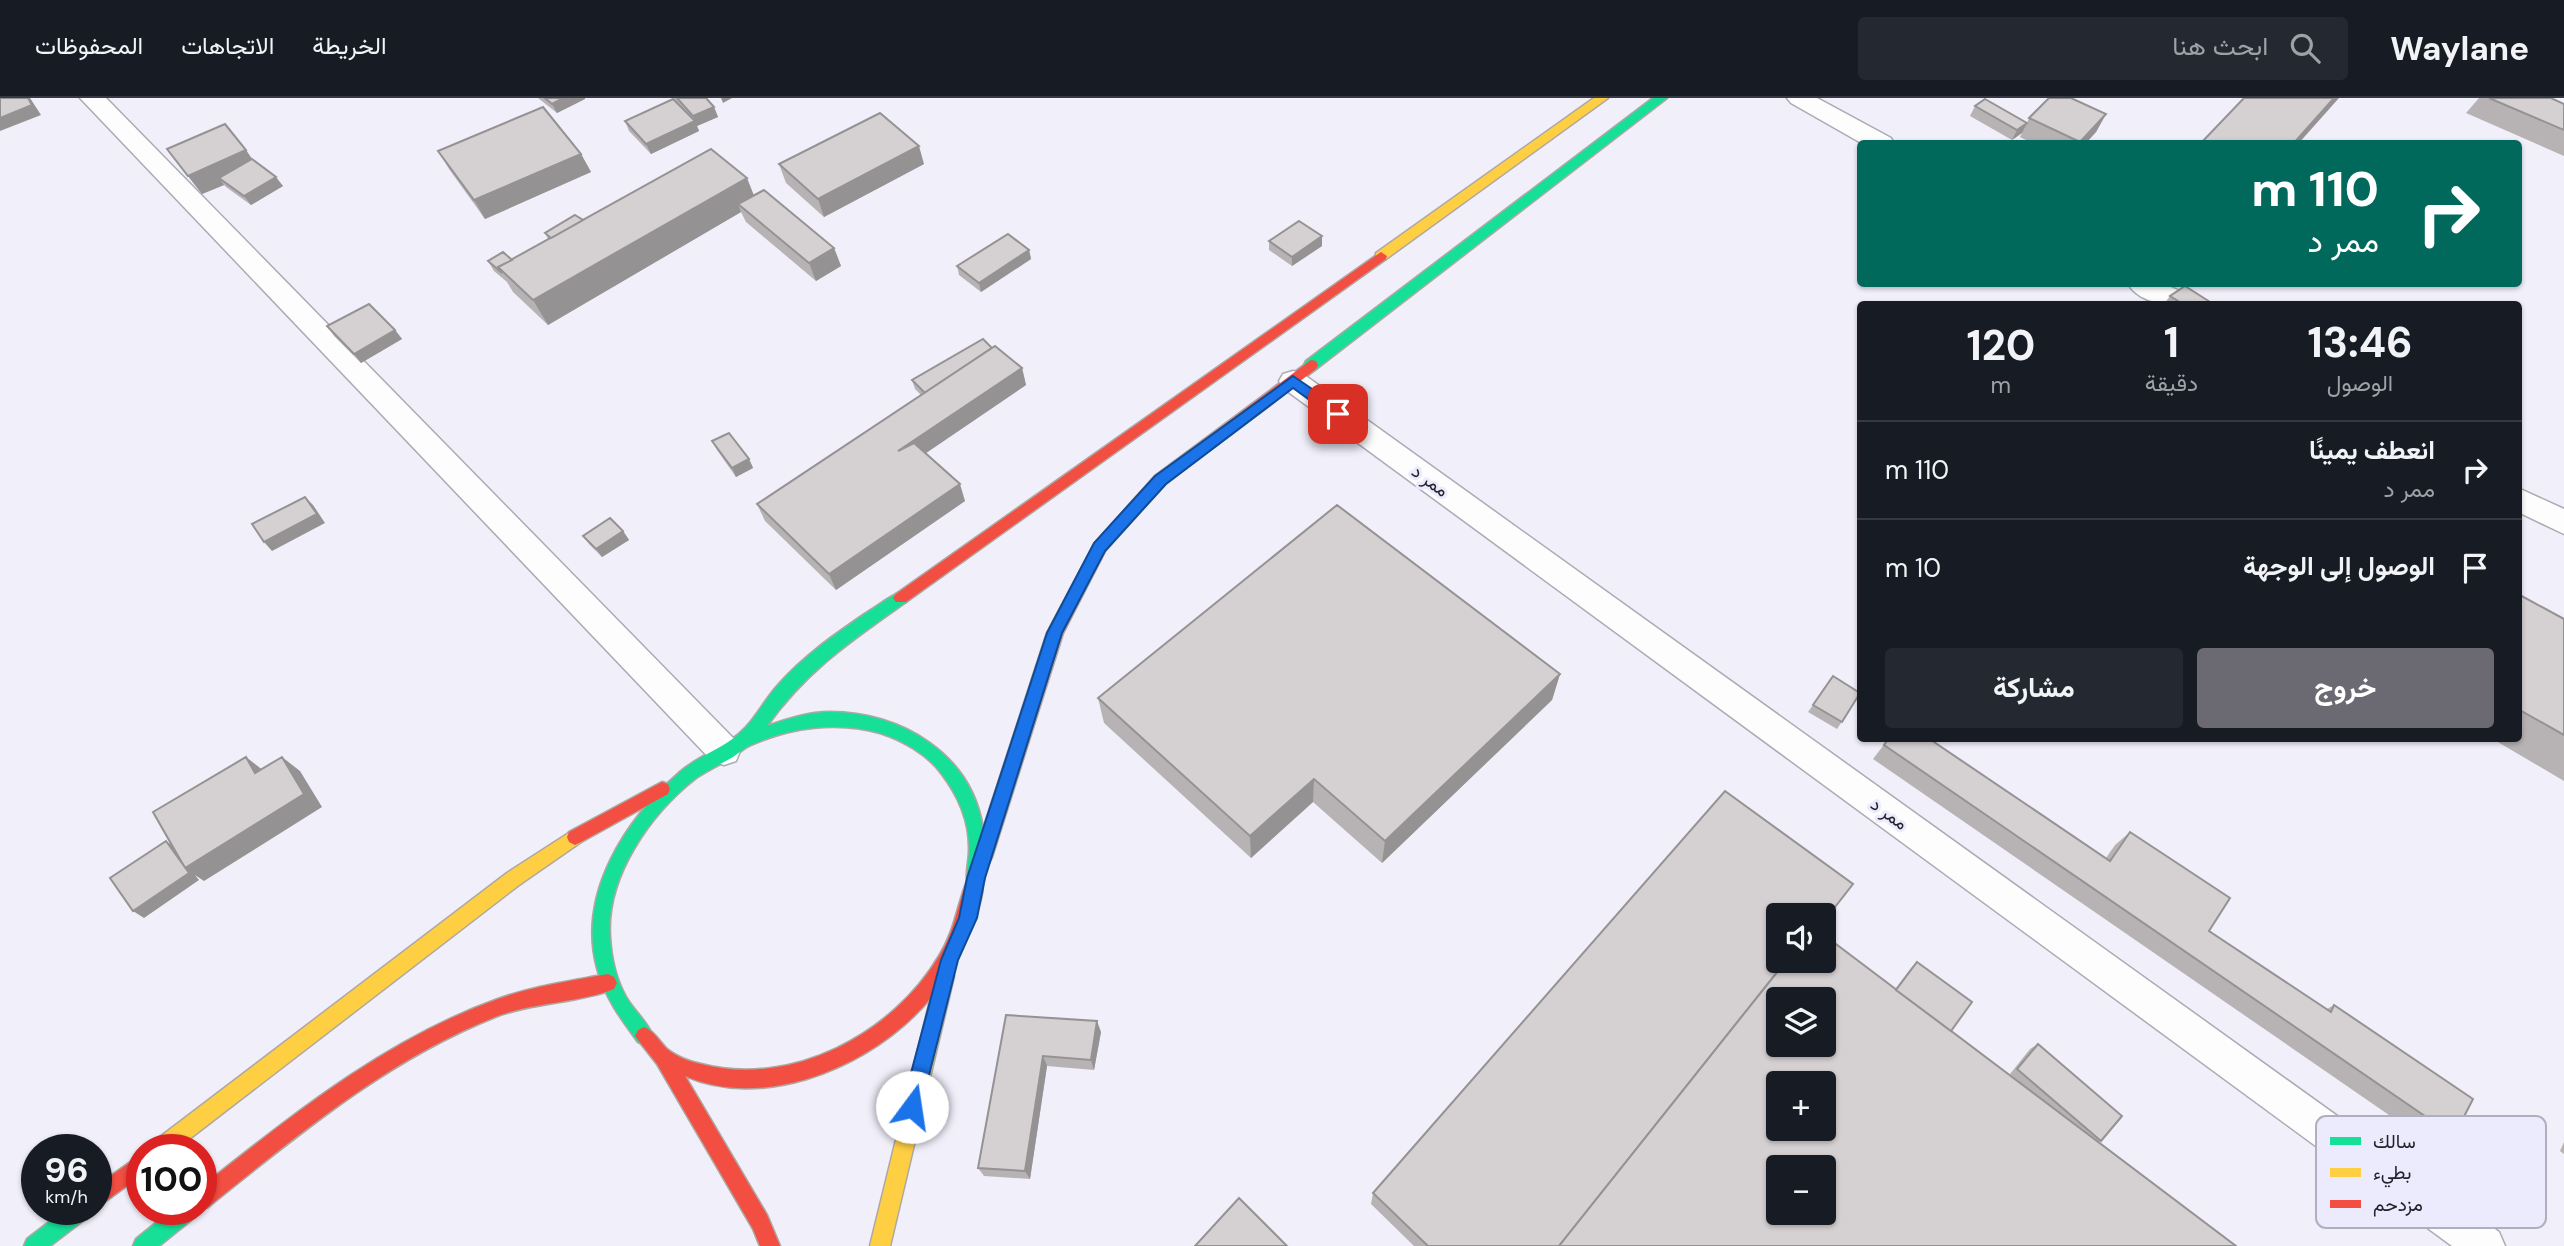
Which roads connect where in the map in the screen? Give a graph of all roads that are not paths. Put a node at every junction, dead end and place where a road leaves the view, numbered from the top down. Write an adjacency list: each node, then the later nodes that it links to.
1 (92, 98): 11 (lane)
2 (1602, 98): 11 (highway)
3 (1661, 98): 8 (highway)
4 (1799, 98): 5 (lane)
5 (1875, 140)
6 (2147, 287): 7 (lane)
7 (2173, 301)
8 (1293, 381): 13 (highway); 17 (lane, ممر د)
9 (2522, 501): 10 (lane)
10 (2564, 522)
11 (733, 746): 12 (highway); 13 (highway)
12 (689, 774): 15 (highway); 18 (highway)
13 (976, 878): 14 (highway)
14 (950, 960): 16 (highway); 28 (highway)
15 (608, 983): 16 (highway); 21 (highway)
16 (664, 1059): 27 (highway)
17 (2316, 1123)
18 (180, 1134)
19 (126, 1175): 20 (highway)
20 (112, 1186)
21 (217, 1187)
22 (61, 1225): 25 (highway)
23 (169, 1225): 26 (highway)
24 (2460, 1228): 29 (lane, ممر د)
25 (34, 1246)
26 (143, 1246)
27 (769, 1246)
28 (880, 1246)
29 (2485, 1246)

